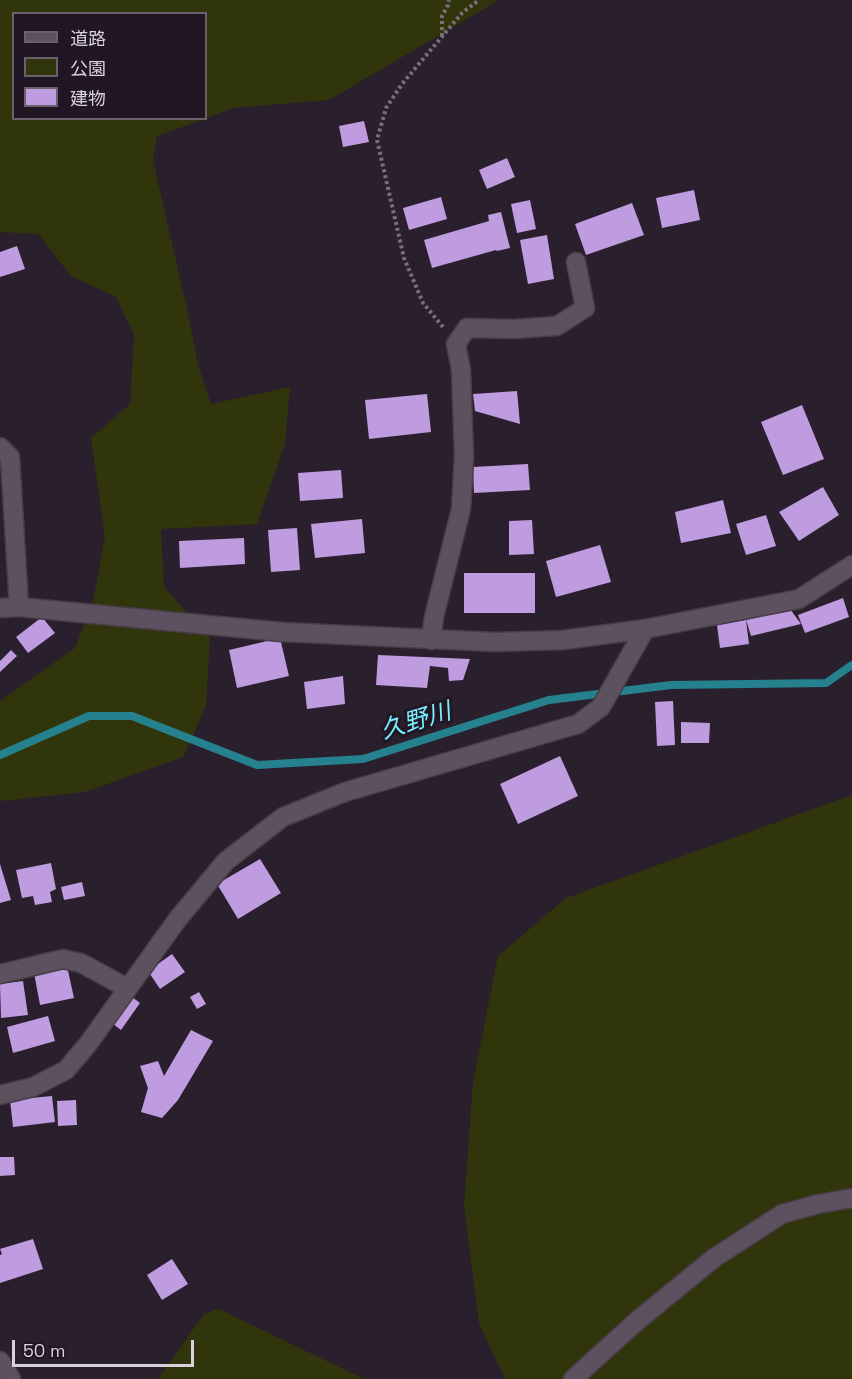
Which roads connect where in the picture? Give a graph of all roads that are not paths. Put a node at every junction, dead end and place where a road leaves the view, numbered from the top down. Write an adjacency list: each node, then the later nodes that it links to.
1 (576, 262): 7 (street)
2 (0, 447): 4 (street)
3 (852, 565): 6 (street)
4 (19, 607): 5 (street); 7 (street)
5 (0, 608)
6 (645, 629): 7 (street); 9 (street)
7 (431, 640)
8 (0, 974): 9 (street)
9 (127, 988): 10 (street)
10 (0, 1095)
11 (852, 1198): 14 (street)
12 (0, 1362): 13 (street)
13 (11, 1379)
14 (573, 1379)

